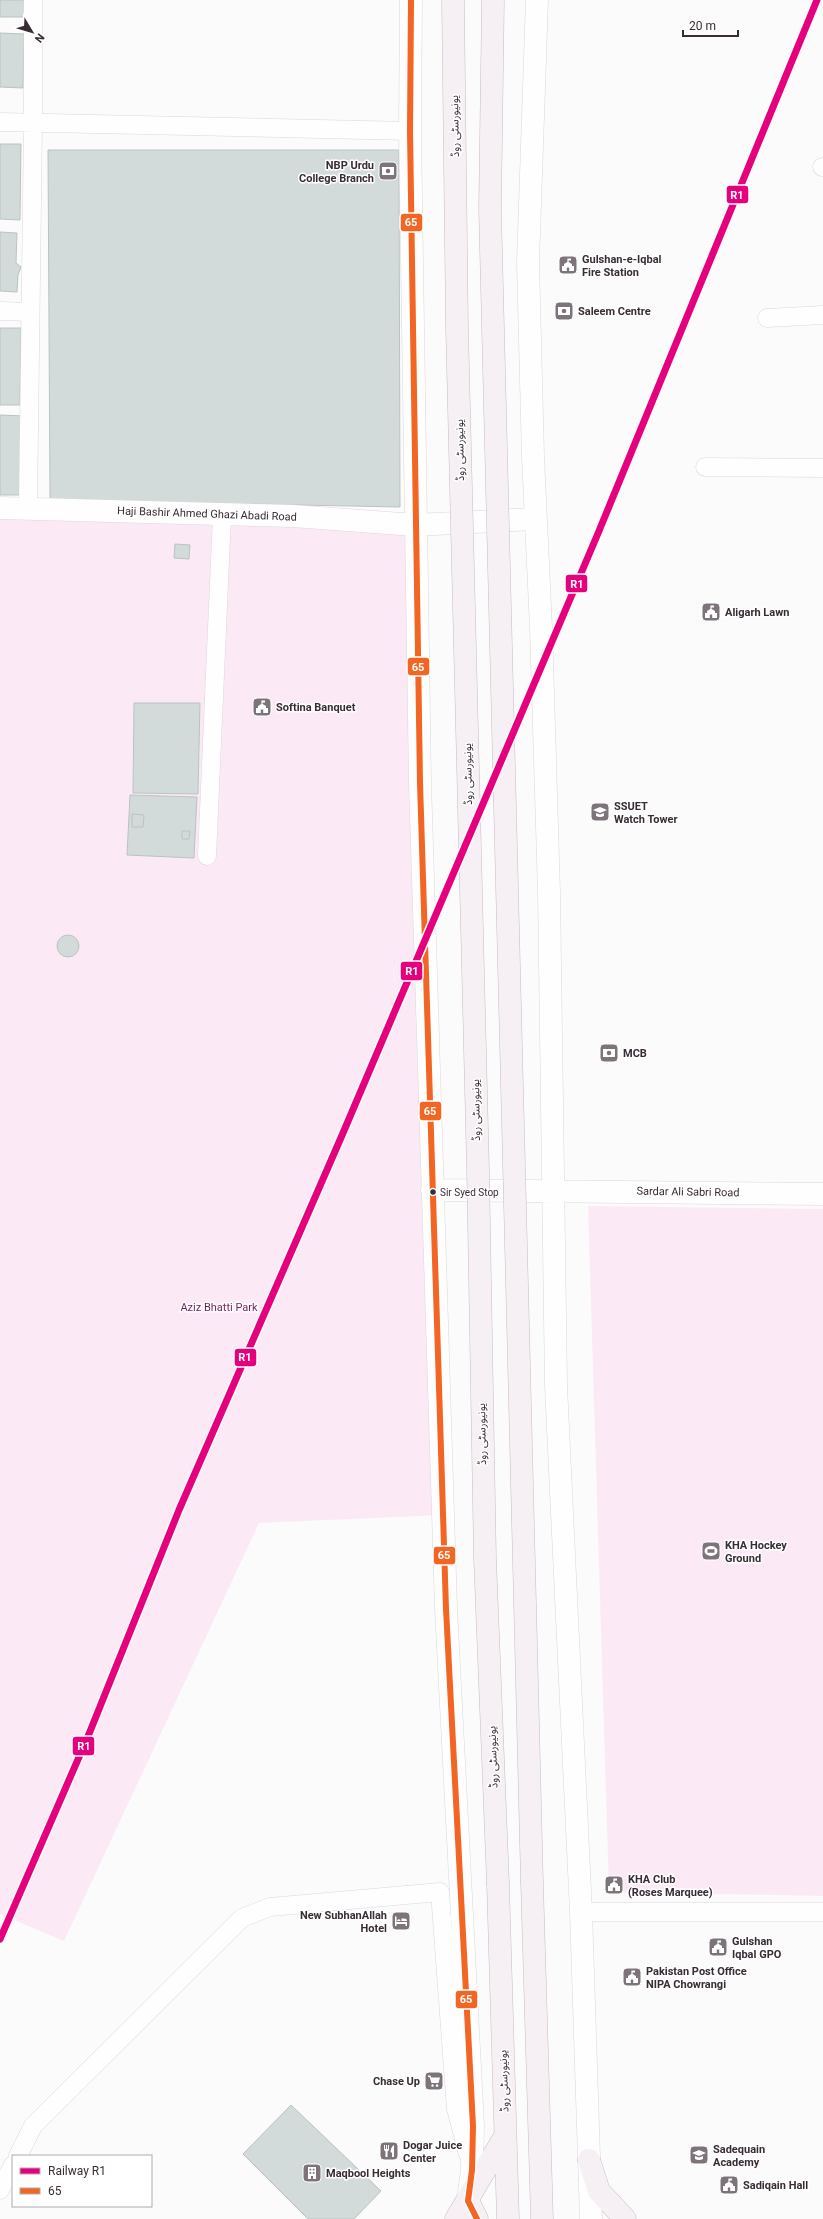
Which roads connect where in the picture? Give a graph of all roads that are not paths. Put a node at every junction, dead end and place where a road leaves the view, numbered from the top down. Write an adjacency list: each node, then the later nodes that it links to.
1 (33, 0): 7 (street)
2 (411, 0): 8 (street)
3 (453, 0): 27 (main road, یونیورسٹی روڈ, bridge)
4 (493, 0): 35 (main road, bridge)
5 (537, 0): 18 (street)
6 (0, 122): 7 (street)
7 (34, 123): 8 (street); 10 (street)
8 (410, 131): 19 (street)
9 (0, 311): 10 (street)
10 (30, 312): 16 (street)
11 (823, 315): 12 (street)
12 (767, 318)
13 (705, 468): 14 (street)
14 (823, 468)
15 (0, 508): 16 (street, Haji Bashir Ahmed Ghazi Abadi Road)
16 (28, 509): 17 (street, Haji Bashir Ahmed Ghazi Abadi Road)
17 (222, 515): 19 (street, Haji Bashir Ahmed Ghazi Abadi Road); 20 (street)
18 (535, 519): 19 (street, Haji Bashir Ahmed Ghazi Abadi Road); 22 (street)
19 (415, 525): 21 (street)
20 (207, 856)
21 (432, 1190): 22 (street, Sardar Ali Sabri Road); 24 (street)
22 (553, 1190): 23 (street, Sardar Ali Sabri Road); 25 (street)
23 (823, 1194)
24 (450, 1892): 28 (street); 32 (street)
25 (581, 1912): 26 (street); 29 (street)
26 (823, 1912)
27 (506, 2136): 32 (main road); 34 (main road, یونیورسٹی روڈ)
28 (18, 2155)
29 (589, 2160): 36 (street); 37 (main road)
30 (12, 2167): 31 (street)
31 (0, 2190)
32 (473, 2210): 33 (main road)
33 (456, 2219)
34 (508, 2219)
35 (542, 2219)
36 (590, 2219)
37 (625, 2219)

